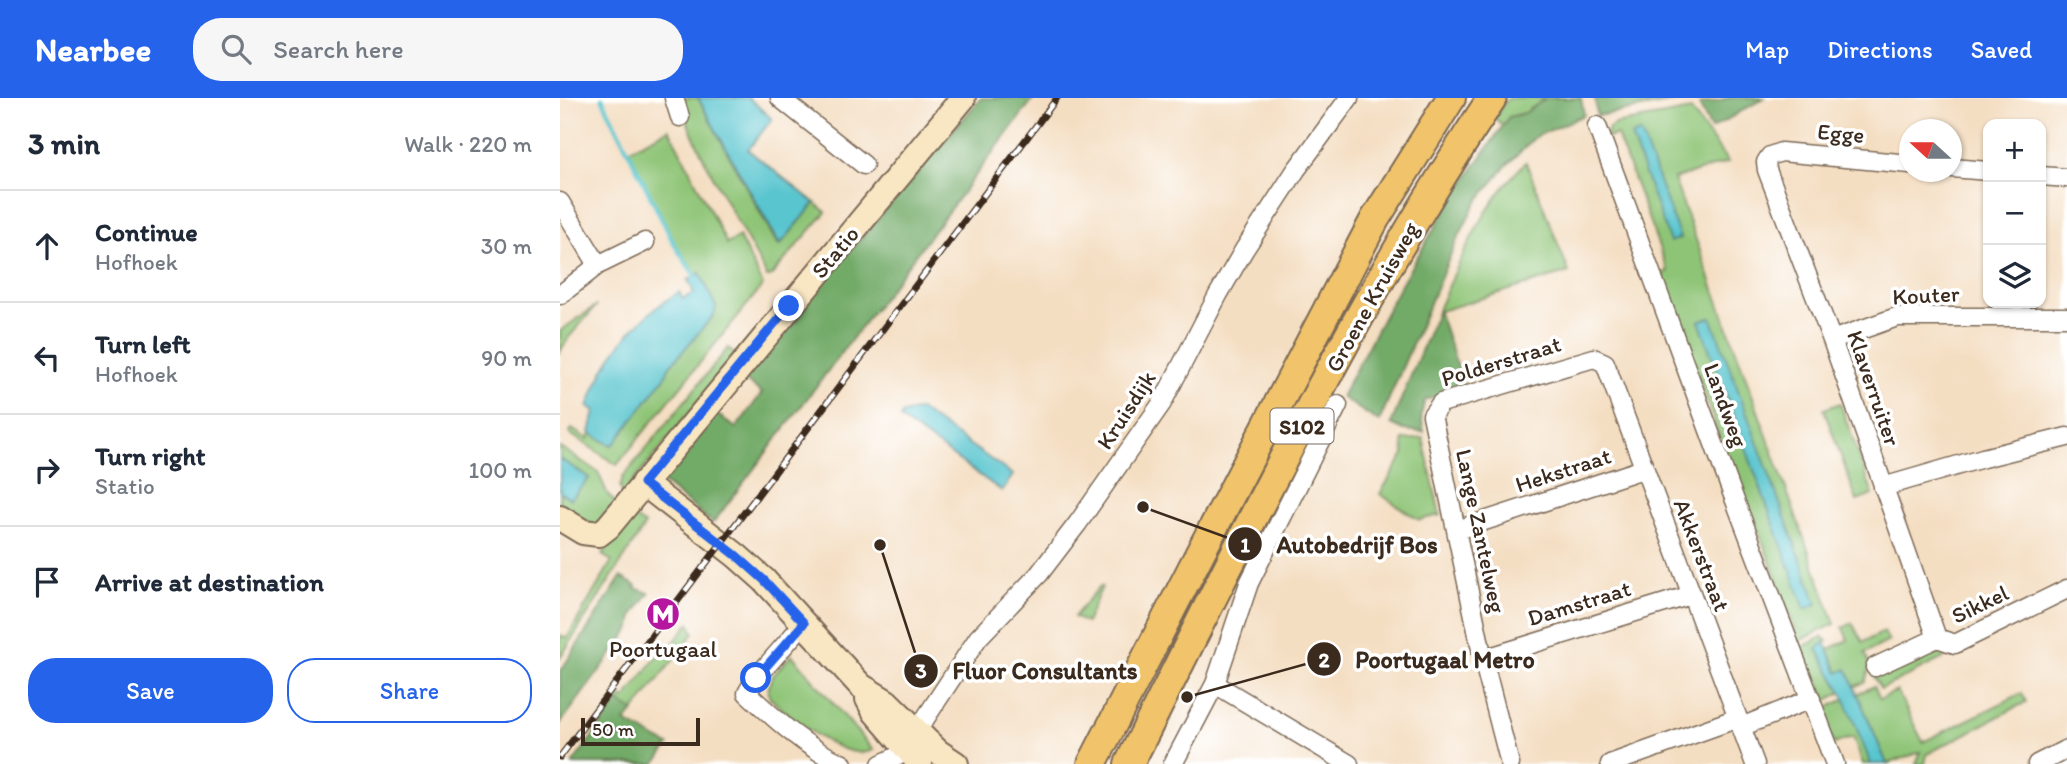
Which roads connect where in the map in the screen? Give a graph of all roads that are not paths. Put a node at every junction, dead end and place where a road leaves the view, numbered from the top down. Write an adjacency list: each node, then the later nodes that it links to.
1 (674, 98): 7 (street)
2 (780, 98): 11 (street)
3 (963, 98): 27 (street, Statio)
4 (1349, 98): 40 (street, Kruisdijk)
5 (1451, 98): 45 (main road, Groene Kruisweg / S102)
6 (1492, 98): 46 (main road, Groene Kruisweg / S102)
7 (680, 117)
8 (1597, 126): 38 (street, Landweg)
9 (1770, 156): 10 (street, Egge); 21 (street, Klaverruiter)
10 (1899, 163)
11 (864, 165)
12 (1962, 169): 13 (street)
13 (1983, 171)
14 (2046, 176): 15 (street)
15 (2067, 178)
16 (560, 202): 18 (street)
17 (645, 242): 18 (street)
18 (598, 265): 19 (street)
19 (560, 295)
20 (2067, 317): 21 (street, Kouter)
21 (1832, 340): 28 (street, Klaverruiter)
22 (1605, 363): 24 (street, Polderstraat); 26 (street, Akkerstraat)
23 (1338, 405): 37 (street, Groene Kruisweg)
24 (1434, 432): 30 (street, Lange Zantelweg)
25 (2067, 437): 28 (street)
26 (1643, 469): 30 (street, Hekstraat); 32 (street, Akkerstraat)
27 (643, 483): 29 (street, Statio); 33 (street)
28 (1883, 487): 34 (street, Klaverruiter)
29 (560, 518)
30 (1457, 530): 35 (street, Lange Zantelweg)
31 (2067, 589): 34 (street, Sikkel)
32 (1691, 595): 35 (street, Damstraat); 39 (street, Akkerstraat)
33 (804, 623): 40 (street); 42 (street)
34 (1937, 638): 36 (street, Sikkel)
35 (1483, 659): 49 (street, Lange Zantelweg)
36 (1875, 667)
37 (1215, 684): 47 (street, Groene Kruisweg); 48 (street)
38 (1811, 699): 39 (street); 52 (street, Landweg)
39 (1739, 722): 50 (street); 51 (street, Akkerstraat)
40 (914, 748): 43 (street); 44 (street)
41 (2062, 752): 53 (street)
42 (840, 763)
43 (881, 764)
44 (956, 764)
45 (1093, 764)
46 (1129, 764)
47 (1173, 764)
48 (1349, 764)
49 (1510, 764)
50 (1610, 764)
51 (1755, 764)
52 (1835, 764)
53 (2038, 764)

